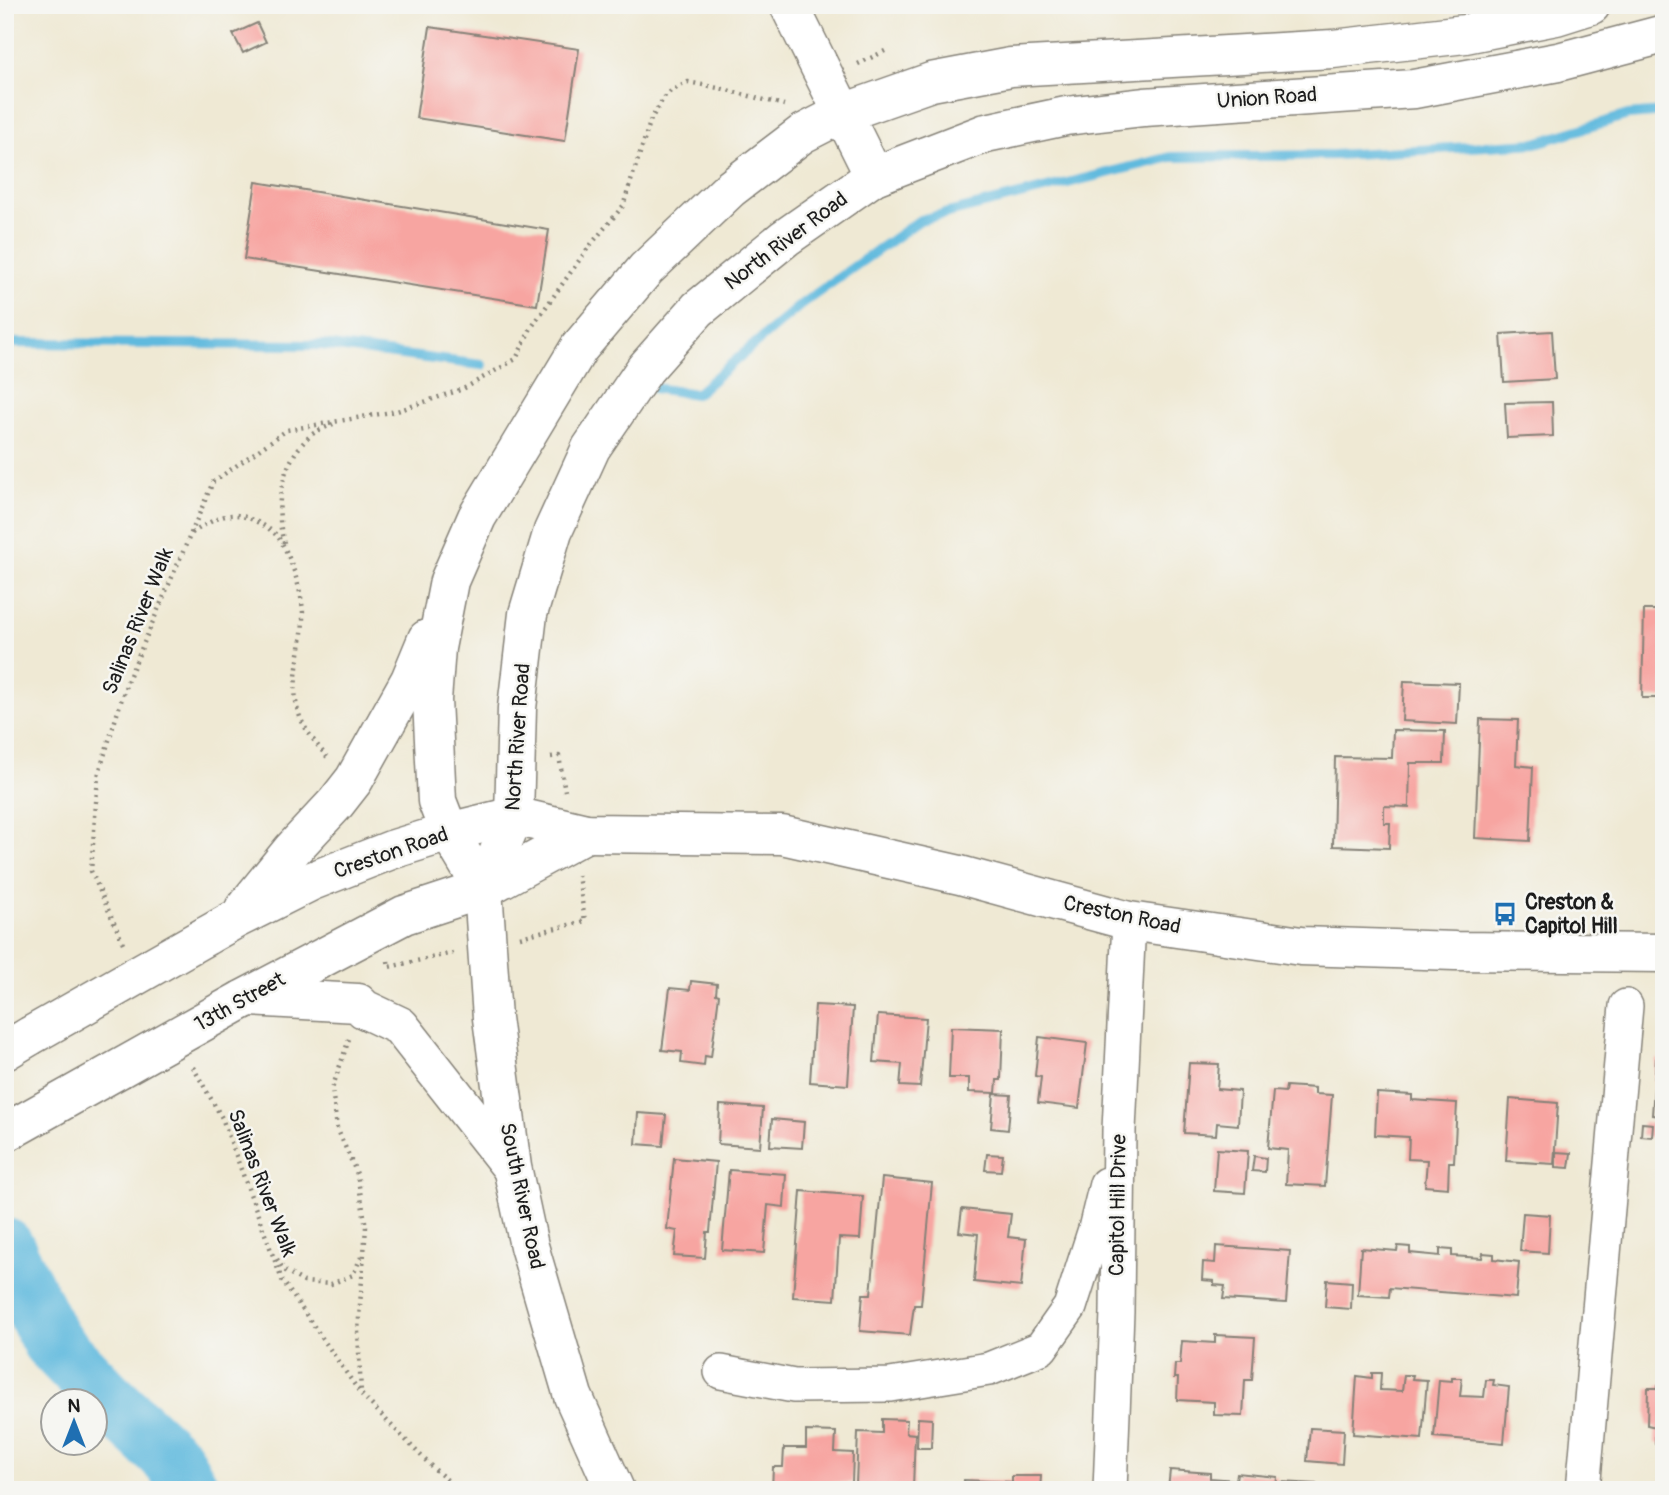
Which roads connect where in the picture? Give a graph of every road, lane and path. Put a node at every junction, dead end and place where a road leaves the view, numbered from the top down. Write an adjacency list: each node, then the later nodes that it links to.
1 (789, 5): 5 (main road)
2 (1591, 5): 5 (main road)
3 (1664, 34): 6 (main road, Union Road)
4 (791, 106): 7 (path, Salinas River Walk)
5 (843, 113): 6 (main road); 10 (main road)
6 (874, 176): 12 (main road, North River Road)
7 (340, 421): 8 (path, Salinas River Walk); 9 (path)
8 (191, 533): 9 (path); 18 (path, Salinas River Walk)
9 (287, 554): 11 (path)
10 (449, 582): 11 (main road); 13 (main road)
11 (354, 780): 17 (main road)
12 (514, 816): 13 (main road, Creston Road); 14 (main road, Creston Road); 15 (main road, North River Road)
13 (449, 832): 15 (main road); 17 (main road, Creston Road)
14 (586, 833): 15 (main road, Creston Road); 16 (main road, Creston Road)
15 (483, 889): 20 (main road, 13th Street); 27 (main road, South River Road)
16 (1129, 921): 19 (main road, Creston Road); 25 (street, Capitol Hill Drive)
17 (221, 928): 23 (main road, bridge)
18 (127, 950)
19 (1664, 953)
20 (245, 999): 22 (main road); 26 (main road, 13th Street, bridge)
21 (1626, 1006): 35 (street)
22 (364, 1009): 27 (main road); 29 (path)
23 (5, 1051)
24 (188, 1058): 28 (path, Salinas River Walk)
25 (1119, 1130): 30 (street); 34 (street, Capitol Hill Drive)
26 (5, 1133)
27 (512, 1167): 33 (main road, South River Road)
28 (271, 1249): 29 (path); 31 (path, Salinas River Walk)
29 (364, 1251): 31 (path)
30 (721, 1372)
31 (361, 1394): 32 (path, Salinas River Walk)
32 (459, 1490)
33 (615, 1490)
34 (1110, 1490)
35 (1583, 1490)

